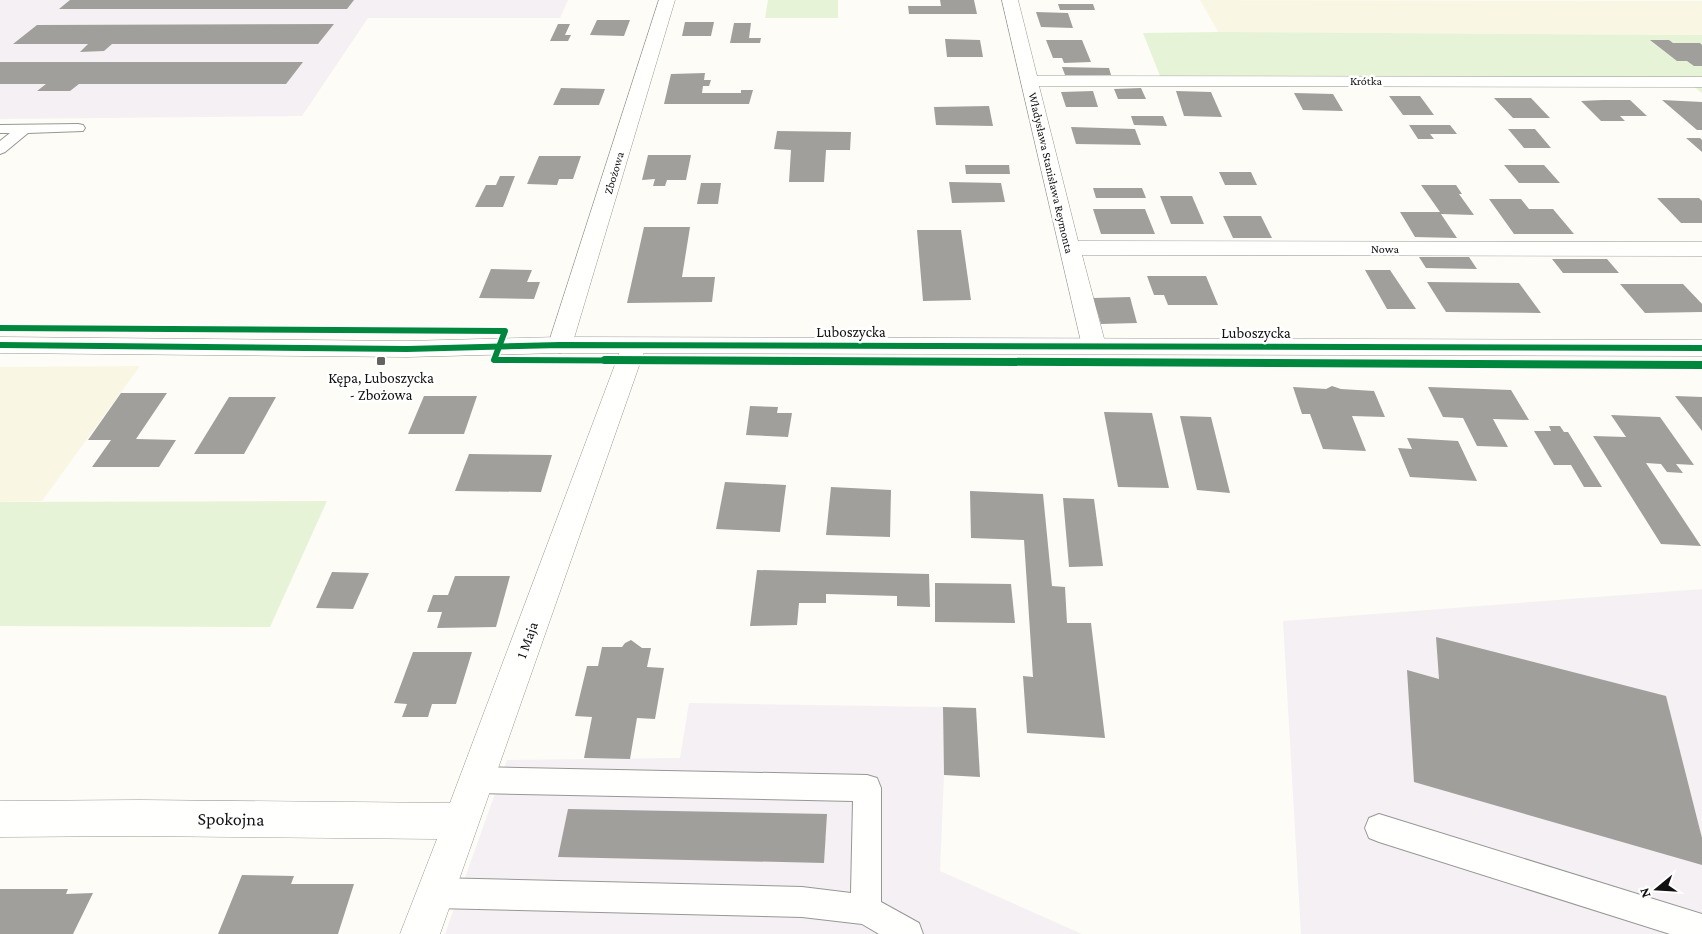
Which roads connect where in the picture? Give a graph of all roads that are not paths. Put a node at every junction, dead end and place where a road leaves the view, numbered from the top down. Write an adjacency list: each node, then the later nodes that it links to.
1 (667, 0): 12 (street, Zbożowa)
2 (1010, 0): 3 (street, Władysława Stanisława Reymonta)
3 (1030, 81): 4 (street, Krótka); 9 (street, Władysława Stanisława Reymonta)
4 (1702, 82)
5 (78, 128): 7 (lane)
6 (0, 129): 7 (lane)
7 (24, 129): 8 (lane)
8 (0, 149)
9 (1068, 248): 10 (street, Nowa); 14 (street, Władysława Stanisława Reymonta)
10 (1702, 249)
11 (0, 345): 12 (street, Luboszycka)
12 (560, 346): 13 (street, Luboszycka)
13 (634, 346): 14 (street, Luboszycka); 16 (street, 1 Maja)
14 (1094, 346): 15 (street, Luboszycka)
15 (1702, 348)
16 (477, 780): 18 (street, 1 Maja); 21 (lane)
17 (0, 819): 18 (street, Spokojna)
18 (462, 822): 20 (street, 1 Maja)
19 (1379, 828): 22 (lane)
20 (435, 893): 21 (lane); 23 (street, 1 Maja)
21 (866, 910): 24 (lane)
22 (1702, 929)
23 (420, 934)
24 (908, 934)

